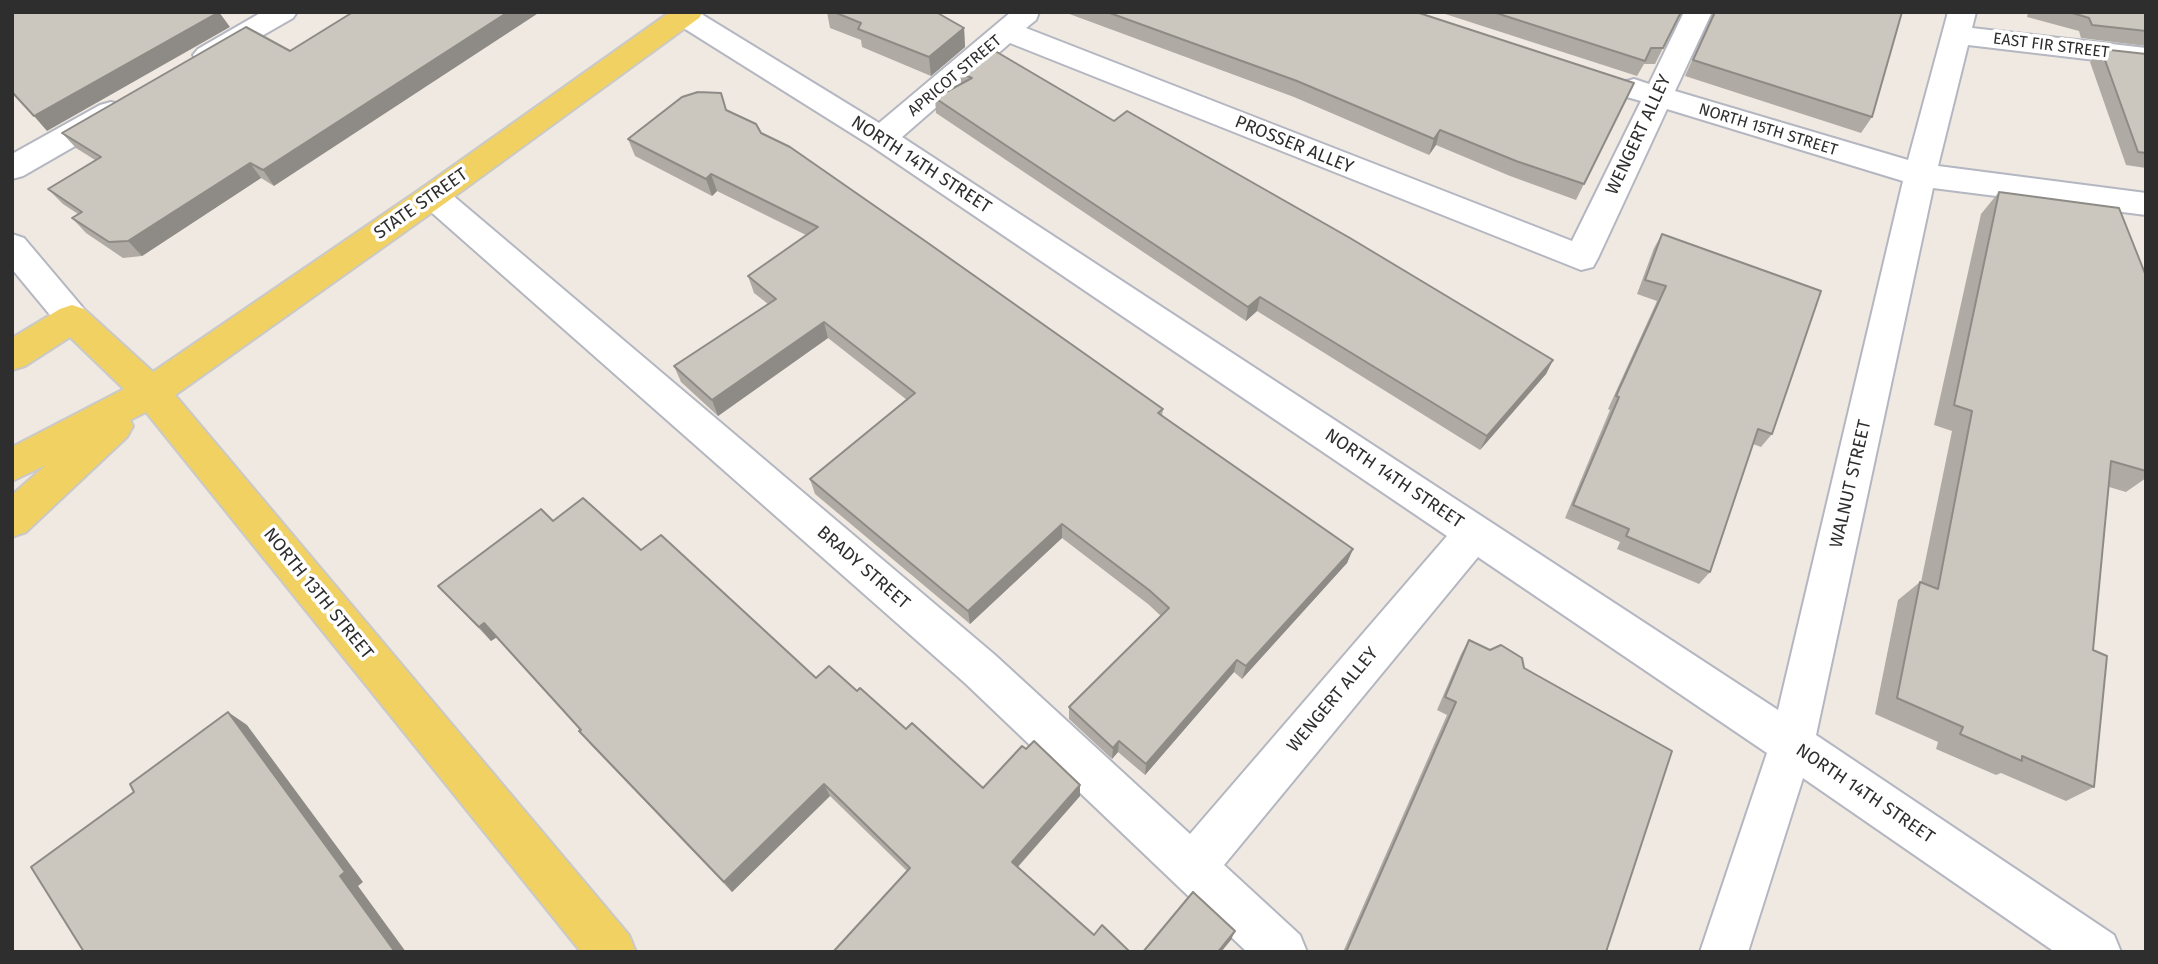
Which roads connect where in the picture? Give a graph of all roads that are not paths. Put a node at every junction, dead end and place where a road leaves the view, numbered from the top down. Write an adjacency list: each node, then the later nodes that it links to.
1 (283, 12): 7 (street)
2 (1698, 12): 10 (street, WENGERT ALLEY)
3 (687, 14): 11 (street, NORTH 14TH STREET); 14 (main road, STATE STREET)
4 (1018, 22): 11 (street, APRICOT STREET); 17 (street, PROSSER ALLEY)
5 (1960, 24): 6 (street, EAST FIR STREET); 13 (street, WALNUT STREET)
6 (2146, 57)
7 (187, 68)
8 (1606, 79): 10 (street, NORTH 15TH STREET)
9 (138, 96): 12 (street)
10 (1657, 96): 13 (street, NORTH 15TH STREET); 17 (street, WENGERT ALLEY)
11 (881, 138): 23 (street, NORTH 14TH STREET)
12 (12, 168)
13 (1920, 175): 15 (street, NORTH 15TH STREET); 24 (street, WALNUT STREET)
14 (433, 196): 20 (main road, STATE STREET); 25 (street, BRADY STREET)
15 (2146, 204)
16 (12, 246): 18 (street, NORTH 13TH STREET)
17 (1581, 258)
18 (72, 318): 19 (main road); 20 (main road, NORTH 13TH STREET)
19 (12, 356)
20 (151, 392): 21 (main road, STATE STREET); 22 (main road, STATE STREET); 26 (main road, NORTH 13TH STREET)
21 (12, 465)
22 (12, 520)
23 (1474, 532): 24 (street, NORTH 14TH STREET); 25 (street, WENGERT ALLEY)
24 (1792, 744): 28 (street, WALNUT STREET); 29 (street, NORTH 14TH STREET)
25 (1192, 867): 27 (street, BRADY STREET)
26 (612, 952)
27 (1283, 952)
28 (1724, 952)
29 (2097, 952)

